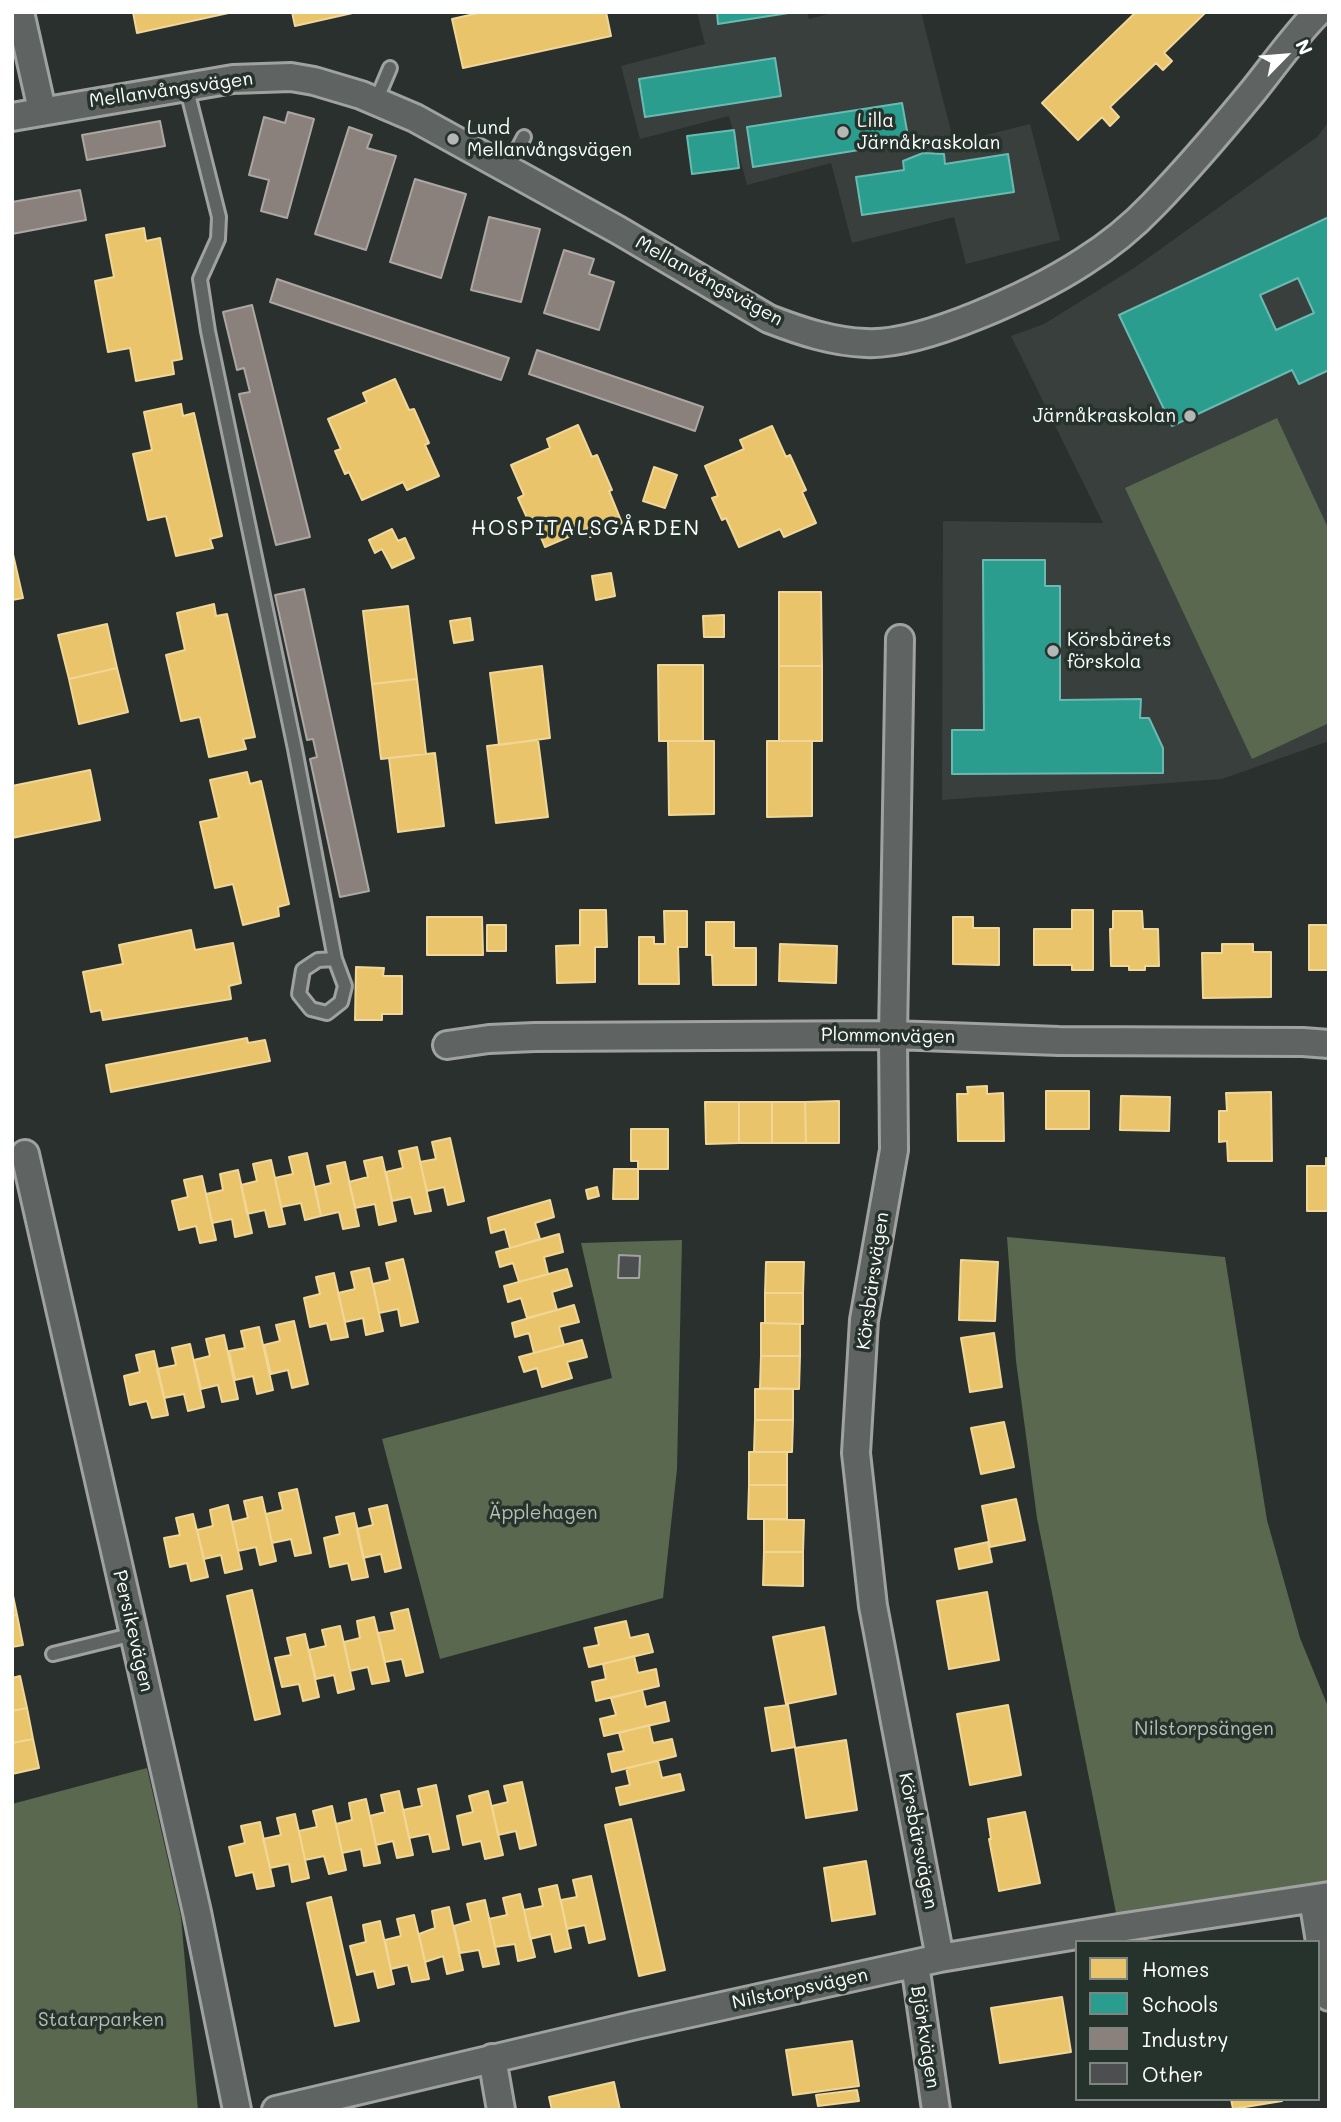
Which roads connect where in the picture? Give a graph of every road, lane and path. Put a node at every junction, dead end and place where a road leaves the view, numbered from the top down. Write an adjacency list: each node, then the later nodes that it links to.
1 (20, 12): 6 (street)
2 (1318, 12): 9 (street, Mellanvångsvägen)
3 (390, 68): 5 (lane)
4 (186, 86): 5 (street, Mellanvångsvägen); 6 (street, Mellanvångsvägen); 11 (lane)
5 (376, 101): 9 (street, Mellanvångsvägen)
6 (42, 110): 7 (street, Mellanvångsvägen)
7 (12, 117)
8 (524, 137): 9 (lane)
9 (507, 169)
10 (900, 639): 12 (street, Körsbärsvägen)
11 (335, 959): 11 (lane)
12 (893, 1035): 13 (street, Plommonvägen); 14 (street, Plommonvägen); 19 (street, Körsbärsvägen)
13 (1329, 1044)
14 (447, 1045)
15 (25, 1154): 16 (street, Persikevägen)
16 (134, 1634): 17 (lane); 22 (street, Persikevägen)
17 (53, 1654)
18 (1321, 1897): 19 (street, Nilstorpsvägen); 20 (street)
19 (927, 1961): 21 (street, Nilstorpsvägen); 25 (street, Björkvägen)
20 (1329, 1997)
21 (492, 2058): 23 (street, Nilstorpsvägen); 24 (street)
22 (237, 2110)
23 (276, 2110)
24 (501, 2110)
25 (936, 2110)

